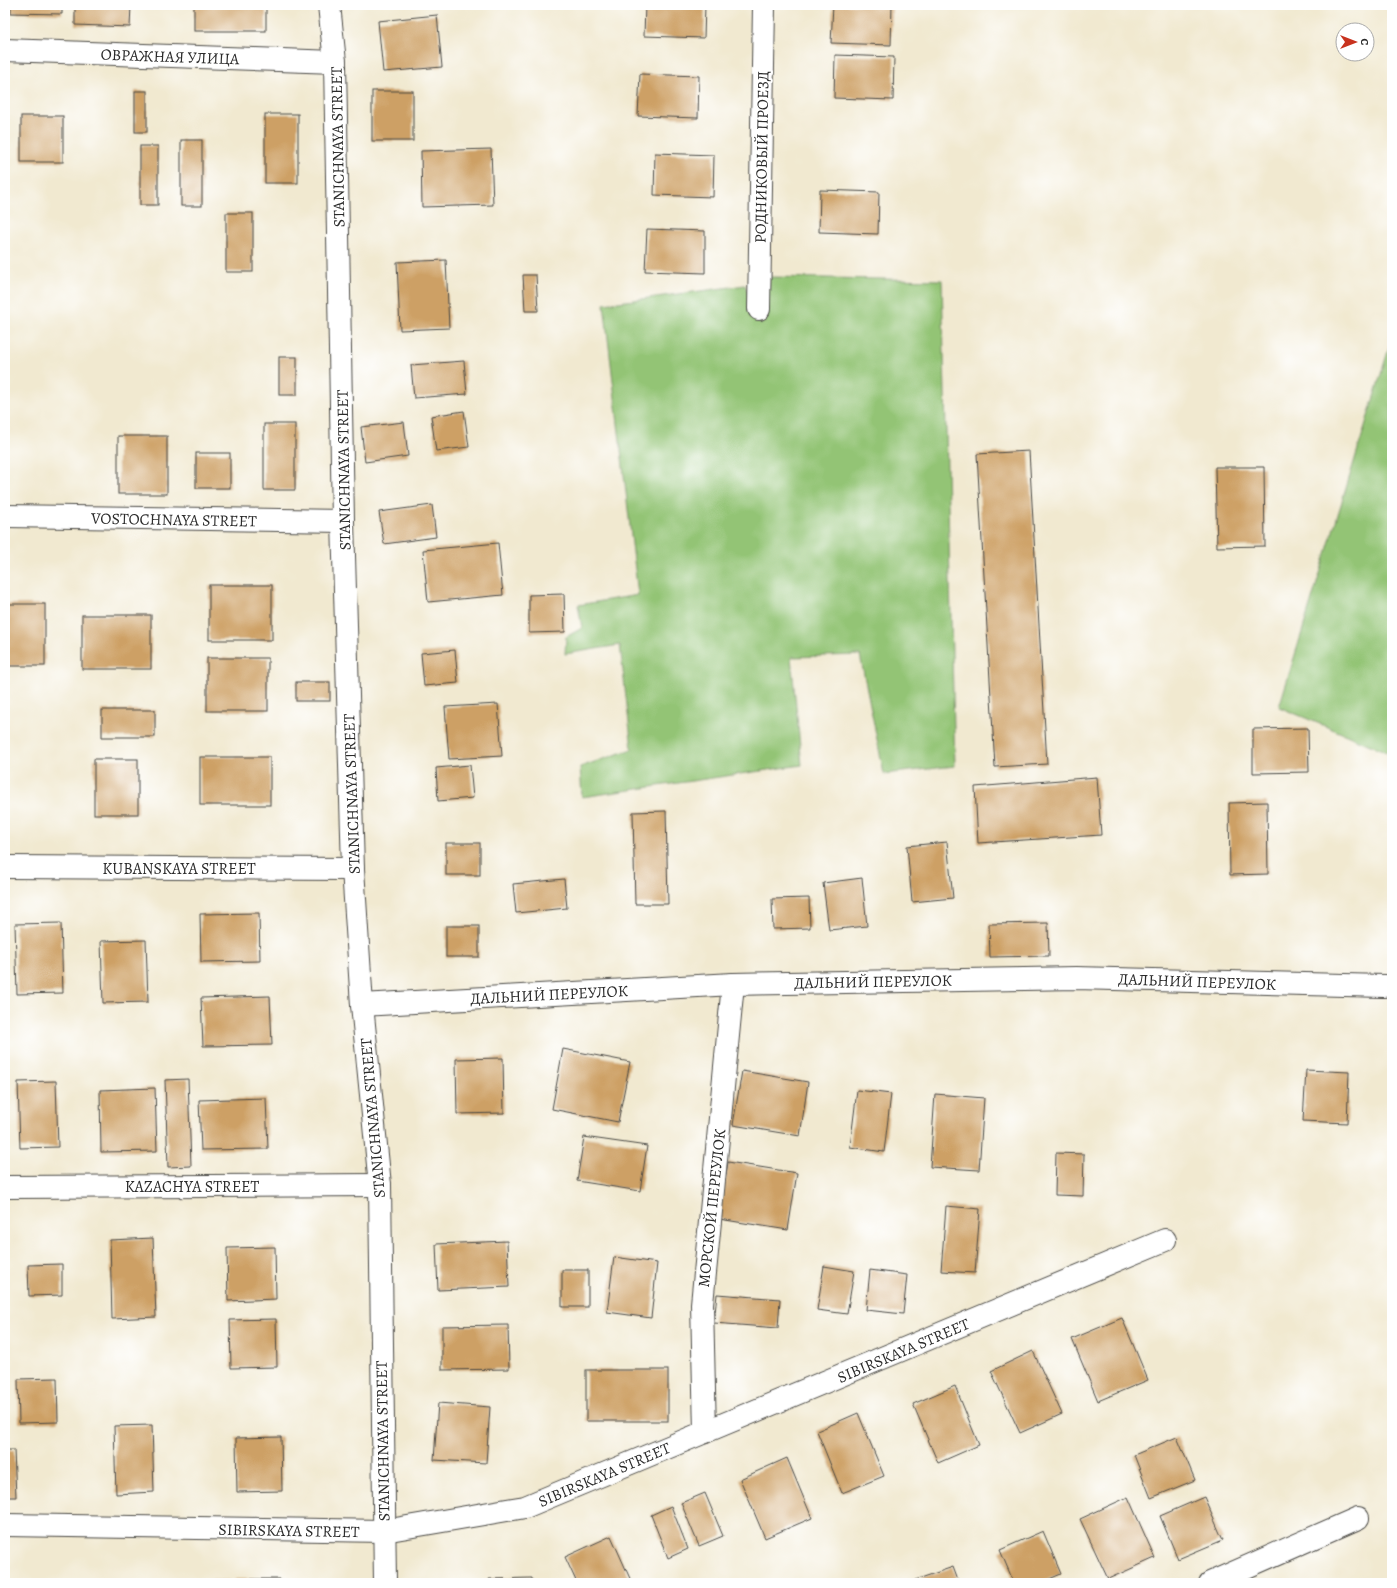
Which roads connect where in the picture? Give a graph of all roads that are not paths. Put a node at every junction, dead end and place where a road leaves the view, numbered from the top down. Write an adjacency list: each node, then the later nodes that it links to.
1 (329, 5): 4 (street, STANICHNAYA STREET)
2 (764, 5): 5 (street, РОДНИКОВЫЙ ПРОЕЗД)
3 (5, 50): 4 (street, ОВРАЖНАЯ УЛИЦА)
4 (336, 62): 7 (street, STANICHNAYA STREET)
5 (759, 309)
6 (5, 516): 7 (street, VOSTOCHNAYA STREET)
7 (343, 521): 9 (street, STANICHNAYA STREET)
8 (5, 867): 9 (street, KUBANSKAYA STREET)
9 (353, 869): 12 (street, STANICHNAYA STREET)
10 (733, 984): 11 (street, ДАЛЬНИЙ ПЕРЕУЛОК); 12 (street, ДАЛЬНИЙ ПЕРЕУЛОК); 16 (street, МОРСКОЙ ПЕРЕУЛОК)
11 (1384, 986)
12 (362, 1004): 13 (street, STANICHNAYA STREET)
13 (380, 1185): 14 (street, KAZACHYA STREET); 19 (street, STANICHNAYA STREET)
14 (5, 1187)
15 (1165, 1240): 16 (street, SIBIRSKAYA STREET)
16 (706, 1432): 19 (street, SIBIRSKAYA STREET)
17 (1358, 1518): 21 (street)
18 (5, 1525): 19 (street, SIBIRSKAYA STREET)
19 (384, 1531): 20 (street, STANICHNAYA STREET)
20 (385, 1583)
21 (1210, 1583)

